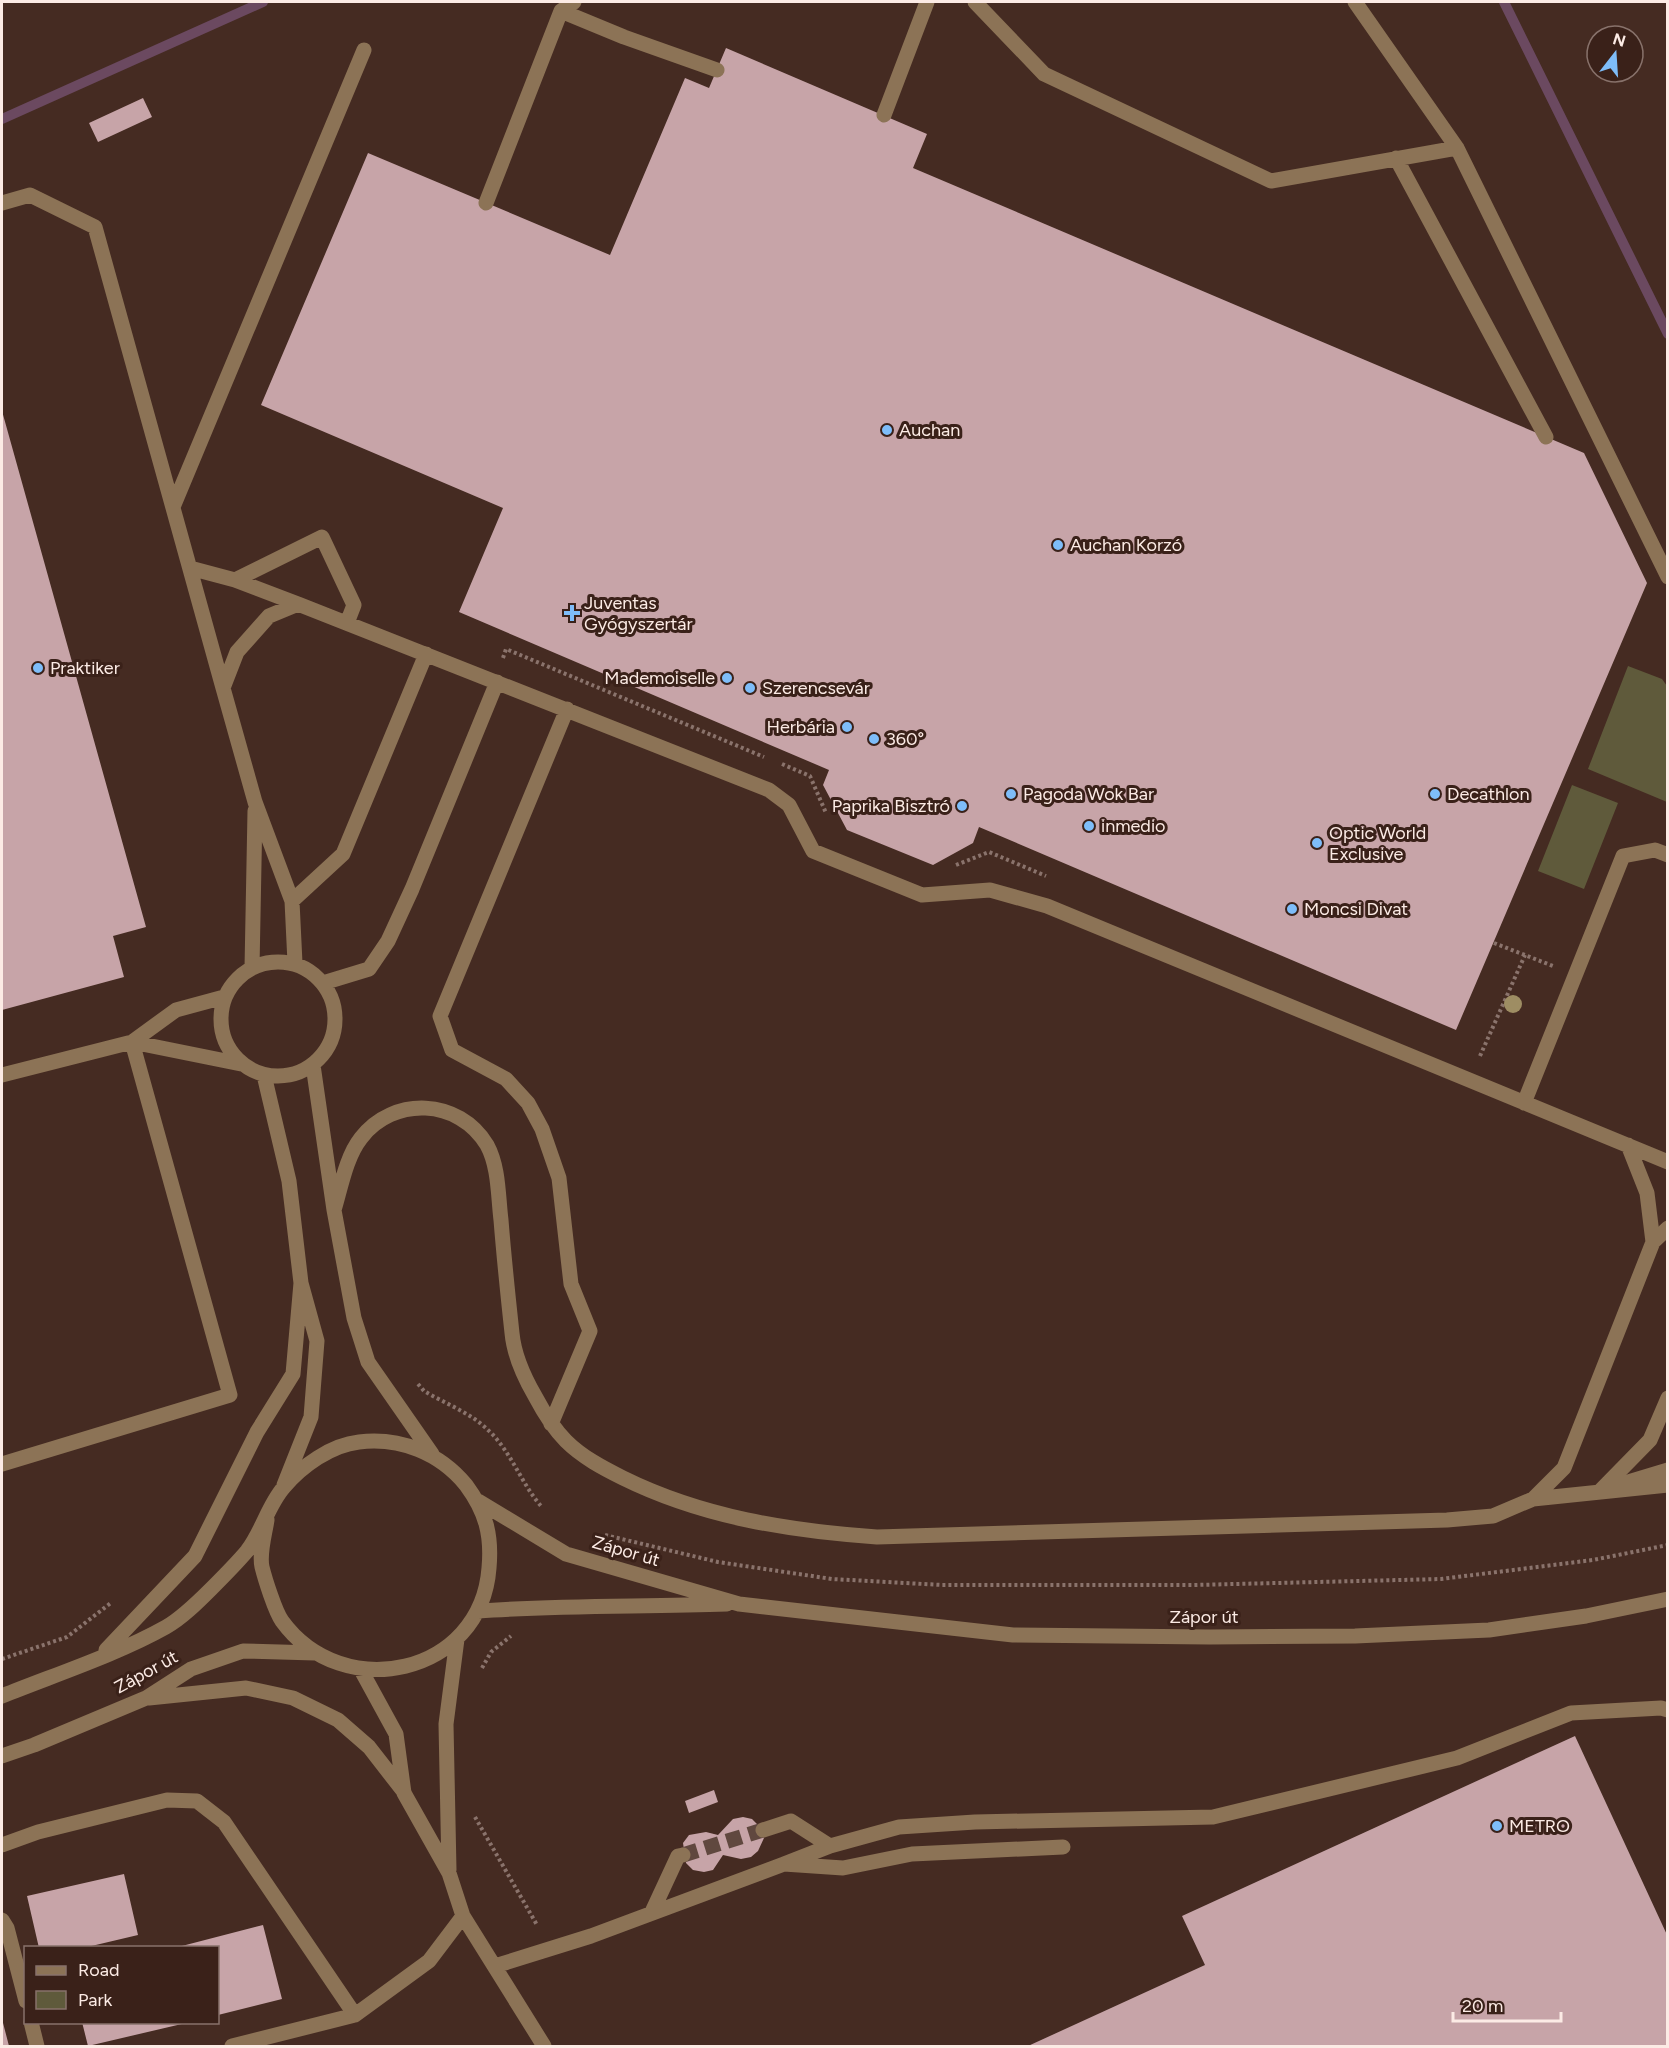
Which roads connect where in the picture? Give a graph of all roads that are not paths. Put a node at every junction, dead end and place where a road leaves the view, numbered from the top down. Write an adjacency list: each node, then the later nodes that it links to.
1 (574, 2): 5 (street)
2 (927, 2): 8 (street)
3 (975, 2): 10 (street)
4 (1355, 2): 9 (street)
5 (561, 11): 7 (street); 12 (street)
6 (364, 50): 14 (street)
7 (717, 70)
8 (884, 115)
9 (1457, 148): 10 (street); 16 (street)
10 (1396, 158): 13 (street)
11 (2, 203): 14 (street)
12 (486, 203)
13 (1546, 437)
14 (173, 507): 15 (street)
15 (190, 568): 17 (street); 22 (street)
16 (1668, 577)
17 (235, 580): 18 (street); 19 (street)
18 (298, 604): 19 (street); 22 (street)
19 (347, 622): 20 (street)
20 (426, 654): 21 (street); 26 (street)
21 (497, 682): 23 (street); 29 (street)
22 (223, 688): 24 (street)
23 (567, 709): 36 (street); 44 (street)
24 (255, 802): 26 (street); 28 (street)
25 (1668, 855): 36 (street)
26 (292, 901): 27 (street)
27 (295, 963): 28 (street); 29 (street)
28 (252, 968): 30 (street)
29 (323, 983): 33 (street)
30 (224, 997): 31 (street); 32 (street)
31 (132, 1042): 32 (street); 34 (street); 46 (street)
32 (241, 1064): 35 (street)
33 (313, 1065): 35 (street); 39 (street)
34 (2, 1075)
35 (264, 1075): 42 (street)
36 (1524, 1103): 37 (street)
37 (1628, 1145): 38 (street); 41 (street)
38 (1668, 1162)
39 (334, 1210): 44 (street); 45 (street)
40 (1668, 1228): 41 (street)
41 (1653, 1242): 51 (street)
42 (301, 1283): 49 (street); 59 (street)
43 (1668, 1398): 50 (street)
44 (551, 1424): 51 (street)
45 (432, 1455): 49 (street, Zápor út); 52 (street, Zápor út)
46 (2, 1464)
47 (1668, 1470): 50 (street)
48 (1668, 1485): 50 (street)
49 (283, 1488): 53 (street, Zápor út)
50 (1600, 1491): 51 (street)
51 (1533, 1499)
52 (478, 1501): 55 (street, Zápor út); 56 (street, Zápor út)
53 (267, 1520): 58 (street, Zápor út); 59 (street, Zápor út)
54 (1668, 1599): 55 (street, Zápor út)
55 (739, 1604): 56 (street, Zápor út)
56 (478, 1611): 57 (street, Zápor út)
57 (457, 1639): 60 (street, Zápor út); 72 (street)
58 (315, 1653): 60 (street, Zápor út); 62 (street, Zápor út)
59 (102, 1655): 61 (street, Zápor út)
60 (361, 1670): 65 (street)
61 (2, 1696)
62 (146, 1698): 64 (street, Zápor út); 65 (street)
63 (1668, 1710): 68 (street)
64 (2, 1756)
65 (404, 1793): 72 (street)
66 (763, 1830): 68 (street)
67 (2, 1845): 78 (street)
68 (830, 1846): 71 (street)
69 (1063, 1847): 71 (street)
70 (683, 1855): 73 (street)
71 (784, 1864): 73 (street)
72 (449, 1873): 74 (street)
73 (652, 1912): 76 (street)
74 (463, 1916): 76 (street); 78 (street)
75 (2, 1920): 77 (street)
76 (495, 1966): 82 (street)
77 (24, 1993)
78 (355, 2015): 81 (street)
79 (32, 2024): 80 (street)
80 (37, 2046)
81 (232, 2046)
82 (544, 2046)

